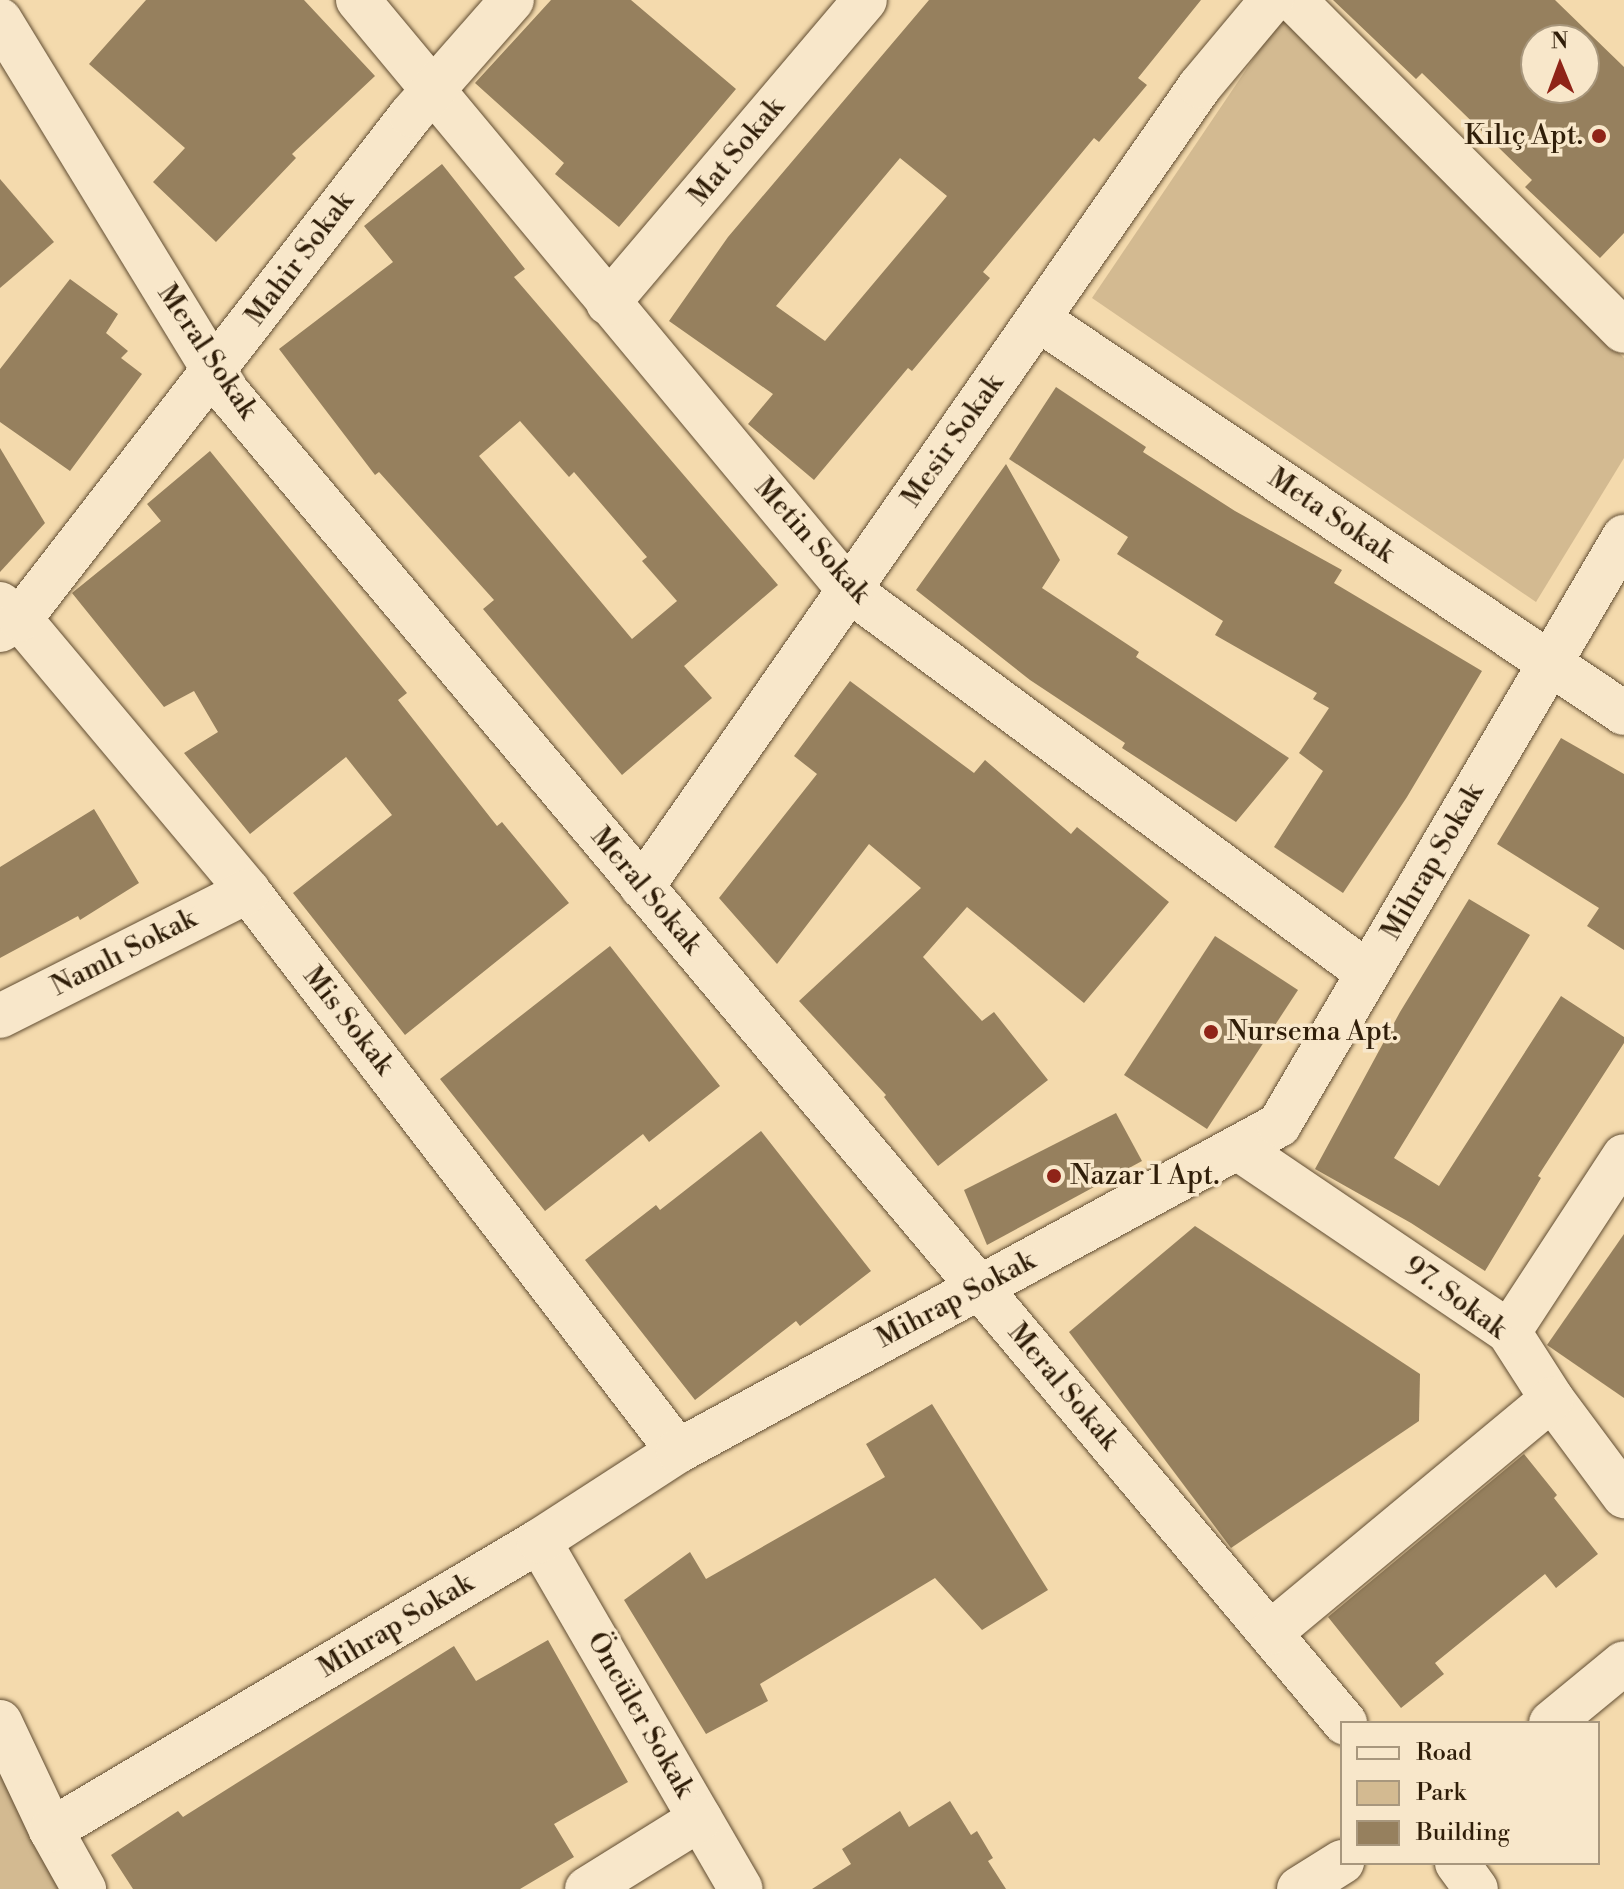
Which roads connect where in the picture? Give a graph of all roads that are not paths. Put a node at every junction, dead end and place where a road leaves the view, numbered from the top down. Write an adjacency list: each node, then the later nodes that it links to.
1 (358, 0): 7 (street, Metin Sokak)
2 (512, 0): 7 (street, Mahir Sokak)
3 (865, 0): 8 (street, Mat Sokak)
4 (1272, 0): 9 (street, Mesir Sokak)
5 (1294, 0): 10 (street)
6 (0, 20): 11 (street, Meral Sokak)
7 (431, 92): 8 (street, Metin Sokak); 11 (street, Mahir Sokak)
8 (608, 303): 13 (street, Metin Sokak)
9 (1038, 319): 13 (street, Mesir Sokak); 15 (street, Meta Sokak)
10 (1624, 331)
11 (215, 371): 14 (street, Mahir Sokak); 17 (street, Meral Sokak)
12 (1624, 537): 15 (street, Mihrap Sokak)
13 (849, 590): 17 (street, Mesir Sokak); 19 (street, Metin Sokak)
14 (7, 618): 18 (street, Mis Sokak)
15 (1550, 663): 16 (street, Meta Sokak); 19 (street, Mihrap Sokak)
16 (1624, 713)
17 (642, 887): 23 (street, Meral Sokak)
18 (248, 891): 20 (street, Namlı Sokak); 26 (street, Mis Sokak)
19 (1368, 973): 21 (street, Mihrap Sokak)
20 (0, 1016)
21 (1239, 1149): 23 (street, Mihrap Sokak); 24 (street, 97. Sokak)
22 (1624, 1156): 24 (street)
23 (979, 1287): 26 (street, Mihrap Sokak); 29 (street, Meral Sokak)
24 (1509, 1332): 25 (street, 97. Sokak)
25 (1552, 1399): 27 (street, 97. Sokak); 29 (street)
26 (678, 1451): 28 (street, Mihrap Sokak)
27 (1624, 1496)
28 (539, 1541): 34 (street, Öncüler Sokak); 35 (street, Mihrap Sokak)
29 (1270, 1633): 31 (street, Meral Sokak)
30 (1624, 1663): 32 (street)
31 (1343, 1721)
32 (1553, 1721)
33 (0, 1722): 35 (street)
34 (700, 1819): 39 (street); 40 (street, Öncüler Sokak)
35 (51, 1830): 38 (street)
36 (1340, 1863): 41 (street)
37 (1458, 1865): 42 (street)
38 (84, 1889)
39 (587, 1889)
40 (741, 1889)
41 (1299, 1889)
42 (1476, 1889)

